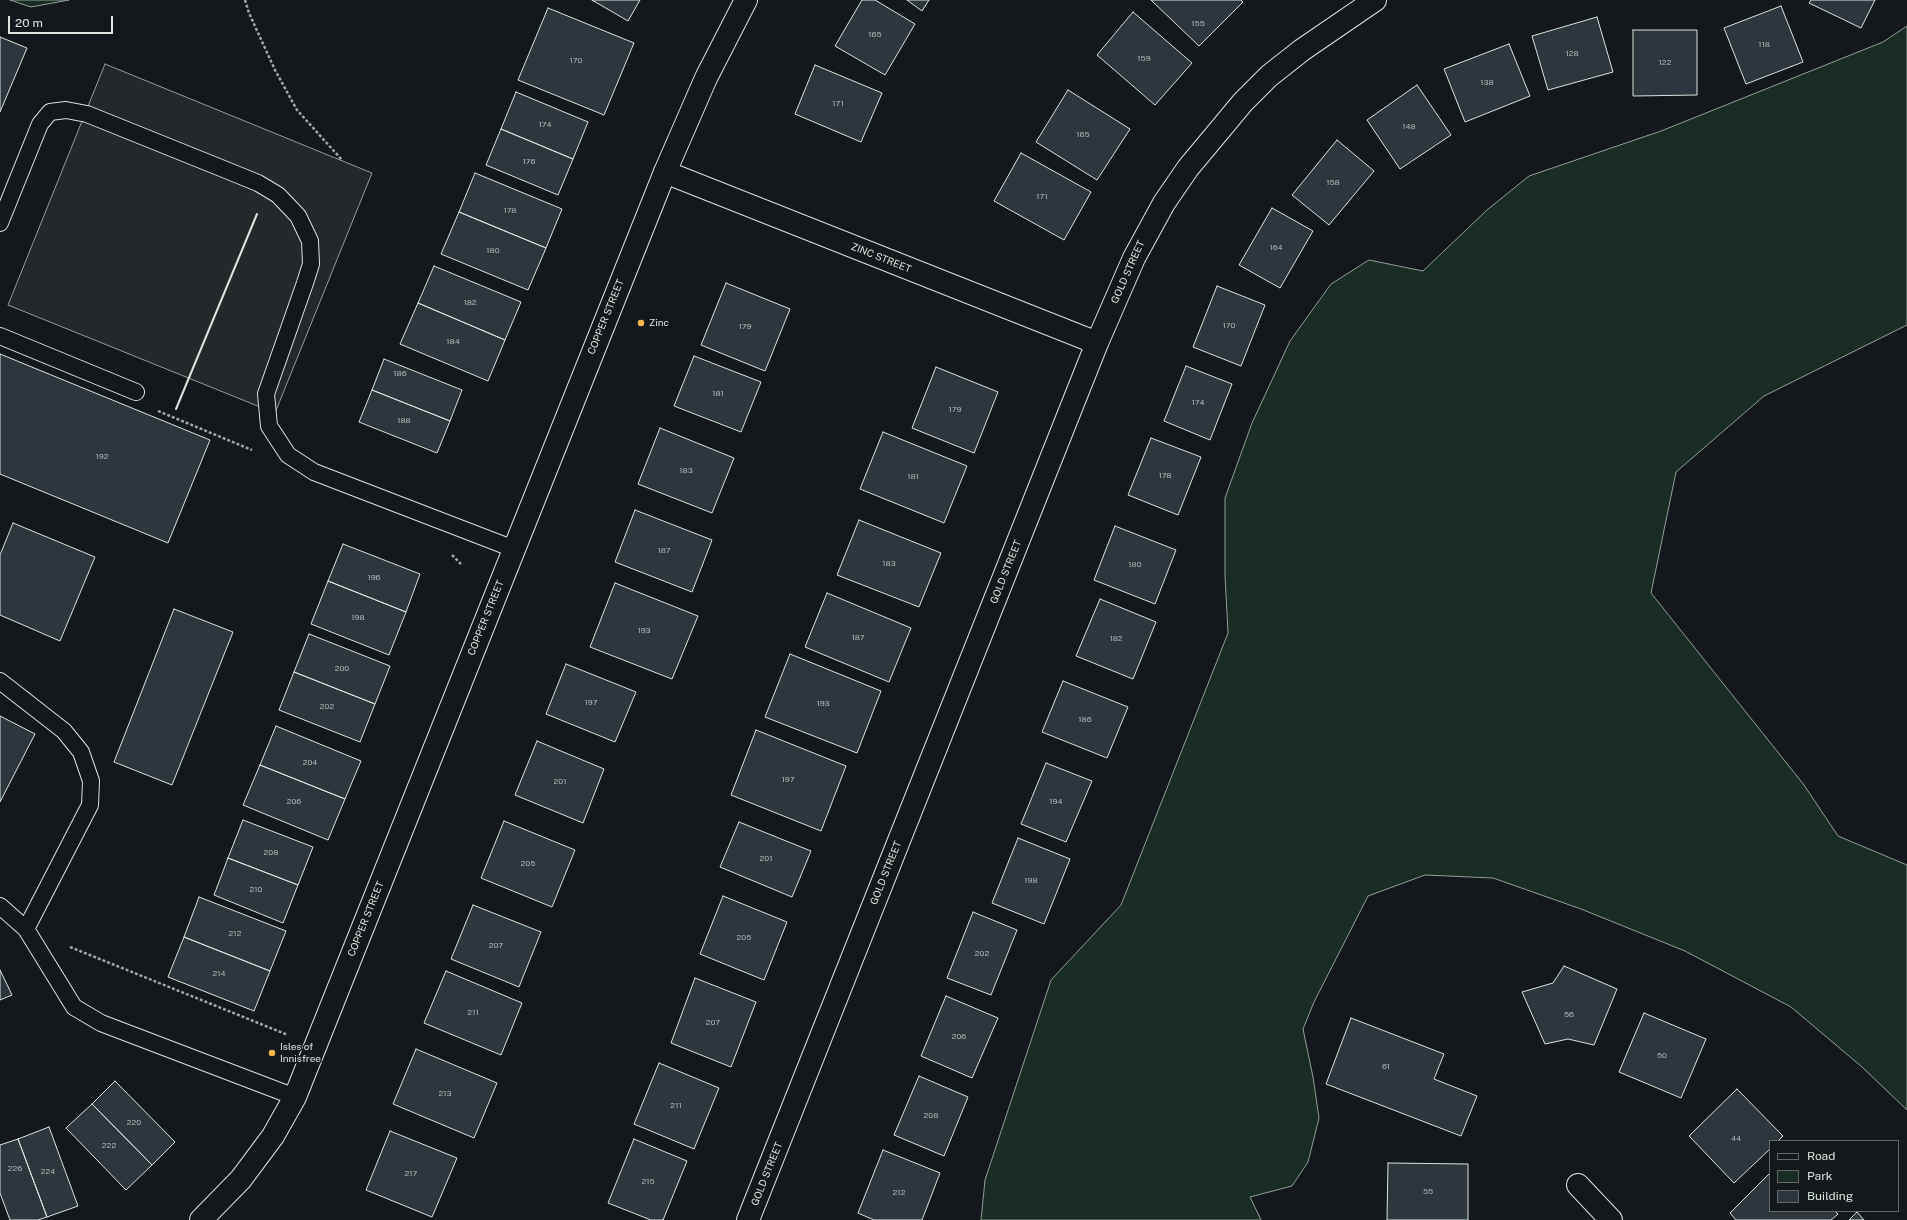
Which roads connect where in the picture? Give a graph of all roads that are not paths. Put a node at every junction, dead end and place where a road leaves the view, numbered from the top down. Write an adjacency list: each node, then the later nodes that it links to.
1 (746, 0): 3 (street, COPPER STREET)
2 (1374, 0): 6 (street, GOLD STREET)
3 (665, 172): 6 (street, ZINC STREET); 8 (street, COPPER STREET)
4 (0, 223): 8 (lane)
5 (0, 336): 7 (lane)
6 (1097, 343): 15 (street, GOLD STREET)
7 (136, 392)
8 (514, 548): 12 (street, COPPER STREET)
9 (0, 681): 11 (lane)
10 (0, 906): 11 (lane)
11 (26, 929): 12 (lane)
12 (294, 1097): 14 (street, COPPER STREET)
13 (1578, 1185): 16 (street)
14 (201, 1220)
15 (748, 1220)
16 (1611, 1220)

